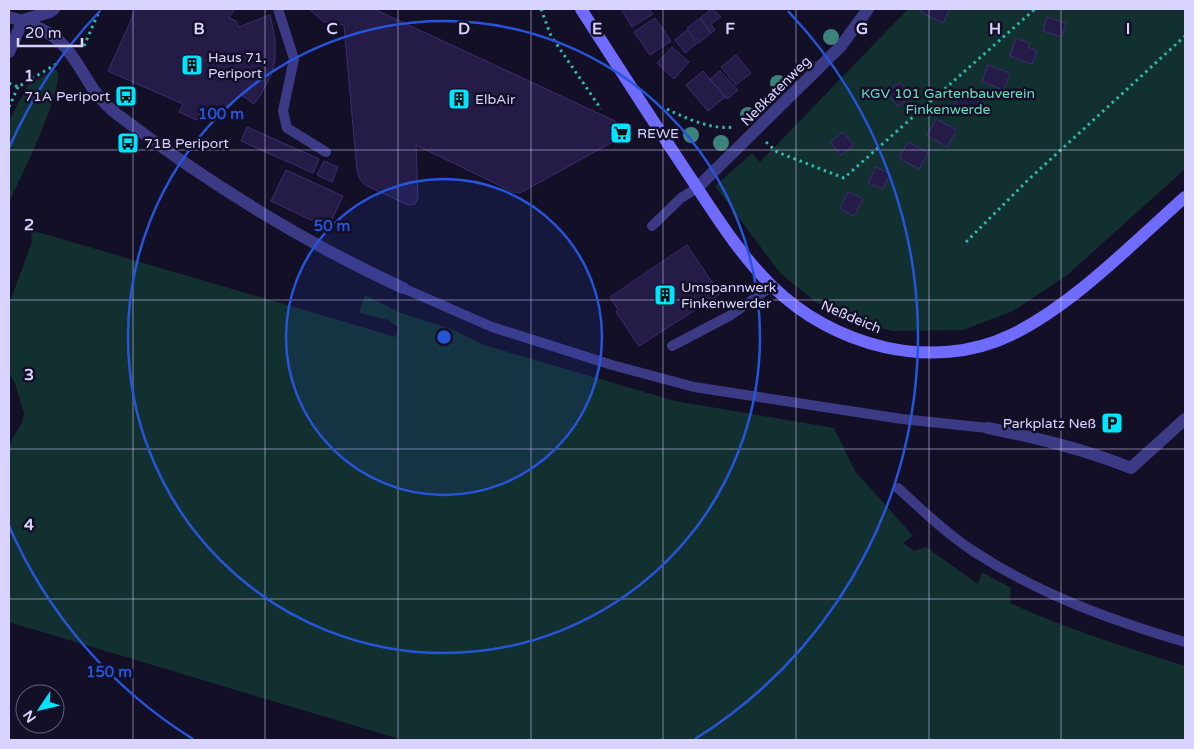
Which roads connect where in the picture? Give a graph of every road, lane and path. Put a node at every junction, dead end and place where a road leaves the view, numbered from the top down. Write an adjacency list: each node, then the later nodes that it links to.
1 (54, 9): 7 (street)
2 (278, 9): 17 (lane)
3 (540, 9): 14 (path)
4 (581, 9): 13 (street, Neßdeich)
5 (868, 9): 16 (street, Neßkatenweg)
6 (1035, 9): 16 (path)
7 (22, 14): 8 (street); 10 (street); 23 (street)
8 (9, 17)
9 (1185, 36): 21 (path)
10 (9, 52)
11 (18, 87): 12 (path)
12 (9, 107)
13 (644, 107): 15 (path); 18 (street, Neßdeich)
14 (601, 108)
15 (742, 125)
16 (756, 132): 18 (street, Neßkatenweg)
17 (326, 152)
18 (698, 188): 20 (lane); 22 (street, Neßdeich)
19 (1185, 197): 22 (street, Neßdeich)
20 (652, 226)
21 (966, 242)
22 (772, 286): 24 (lane)
23 (403, 288): 26 (lane)
24 (672, 346)
25 (1185, 419): 26 (street)
26 (988, 428)
27 (898, 488): 28 (lane)
28 (1185, 642)

